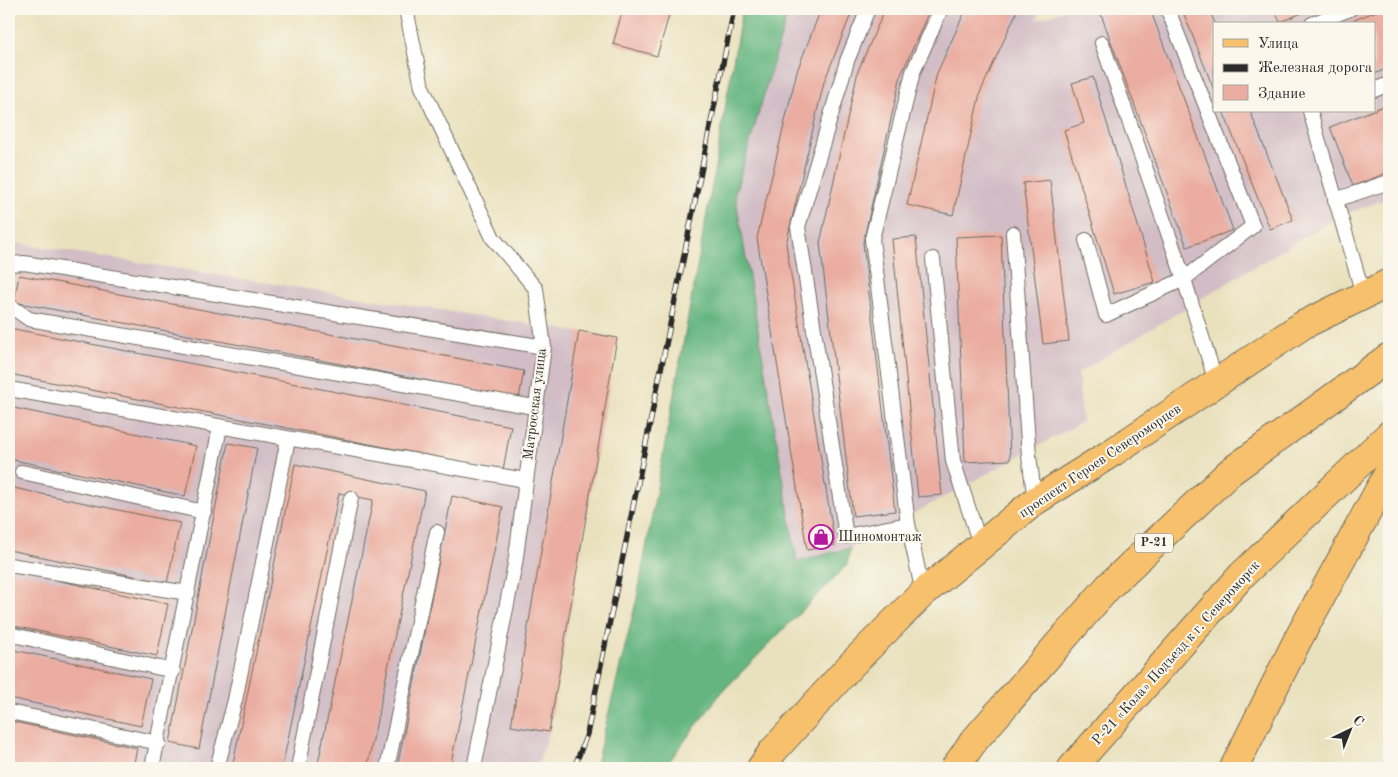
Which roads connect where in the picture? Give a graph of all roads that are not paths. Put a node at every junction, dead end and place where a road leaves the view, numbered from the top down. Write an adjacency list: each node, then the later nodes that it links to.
1 (406, 9): 21 (lane, Матросская улица)
2 (868, 9): 35 (lane)
3 (941, 9): 35 (lane)
4 (1350, 9): 6 (lane)
5 (1168, 10): 17 (lane)
6 (1317, 22)
7 (1102, 43): 17 (lane)
8 (1389, 84): 9 (lane)
9 (1376, 89)
10 (1313, 112): 12 (lane)
11 (1389, 182): 12 (lane)
12 (1335, 200): 19 (lane)
13 (1013, 233): 33 (lane)
14 (1086, 240): 17 (lane)
15 (933, 259): 37 (lane)
16 (9, 264): 21 (lane)
17 (1184, 279): 23 (lane)
18 (1389, 283): 19 (main road, проспект Героев Североморцев)
19 (1363, 294): 23 (main road, проспект Героев Североморцев)
20 (9, 305): 25 (lane)
21 (544, 347): 25 (lane, Матросская улица)
22 (1389, 357): 51 (main road, Р-21)
23 (1216, 382): 33 (main road, проспект Героев Североморцев)
24 (9, 389): 26 (lane)
25 (534, 407): 31 (lane, Матросская улица)
26 (220, 427): 28 (lane); 34 (lane)
27 (1389, 436): 52 (main road, Р-21 «Кола» Подъезд к г. Североморск)
28 (288, 439): 31 (lane); 46 (lane)
29 (22, 472): 34 (lane)
30 (1389, 472): 53 (main road)
31 (525, 480): 49 (lane, Матросская улица)
32 (351, 498): 47 (lane)
33 (1035, 501): 37 (main road, проспект Героев Североморцев)
34 (204, 512): 40 (lane)
35 (908, 524): 39 (lane)
36 (437, 532): 48 (lane)
37 (981, 547): 39 (main road, проспект Героев Североморцев)
38 (9, 565): 40 (lane)
39 (923, 593): 50 (main road, проспект Героев Североморцев)
40 (188, 594): 42 (lane)
41 (9, 634): 42 (lane)
42 (173, 671): 44 (lane)
43 (9, 712): 44 (lane)
44 (159, 743): 45 (lane)
45 (152, 768)
46 (216, 768)
47 (298, 768)
48 (387, 768)
49 (474, 768)
50 (761, 768)
51 (955, 768)
52 (1072, 768)
53 (1234, 768)

